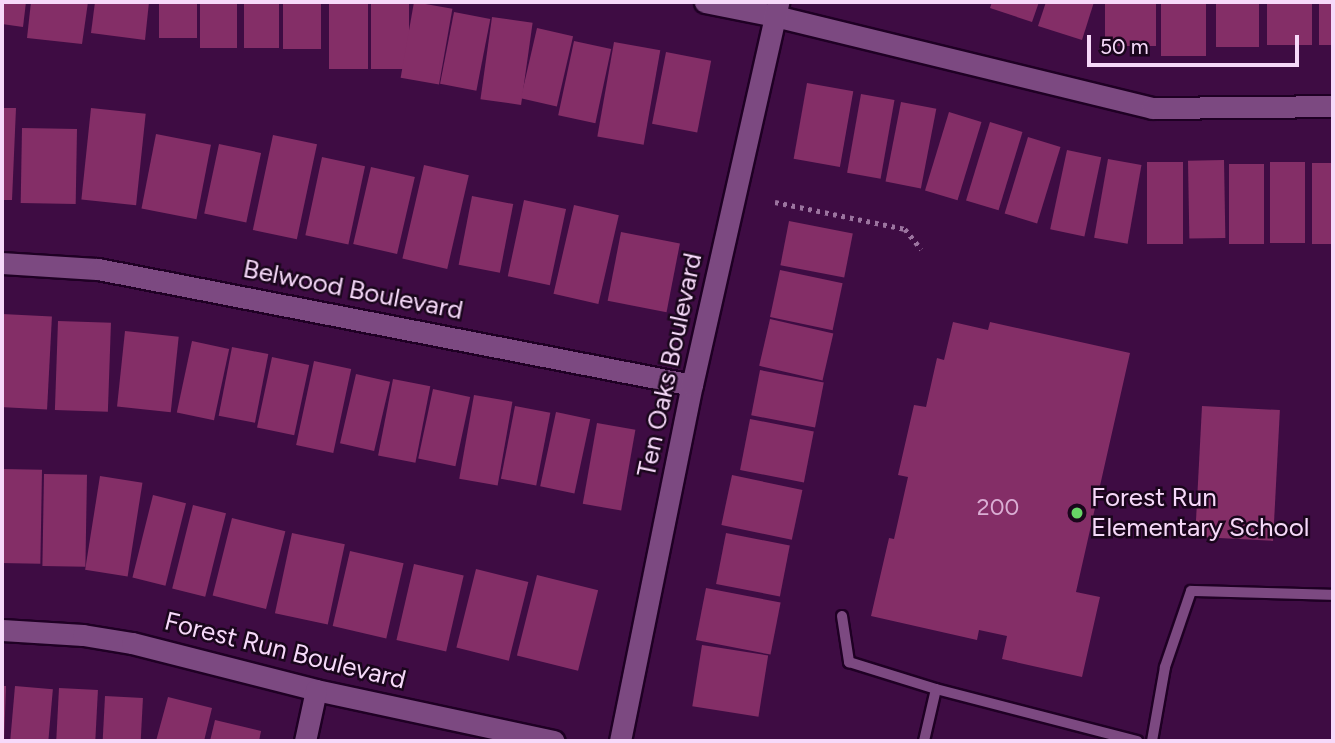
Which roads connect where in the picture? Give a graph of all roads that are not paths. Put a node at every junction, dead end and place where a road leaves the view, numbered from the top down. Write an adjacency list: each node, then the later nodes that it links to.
1 (705, 2): 2 (street)
2 (776, 9): 3 (street); 5 (street, Ten Oaks Boulevard)
3 (1333, 106)
4 (2, 263): 5 (street, Belwood Boulevard)
5 (692, 385): 13 (street, Ten Oaks Boulevard)
6 (1333, 595): 16 (lane)
7 (842, 616): 9 (lane)
8 (2, 630): 10 (street, Forest Run Boulevard)
9 (936, 689): 14 (lane); 15 (lane)
10 (316, 690): 11 (street); 12 (street, Forest Run Boulevard)
11 (305, 741)
12 (554, 741)
13 (620, 741)
14 (924, 741)
15 (1137, 741)
16 (1152, 741)

